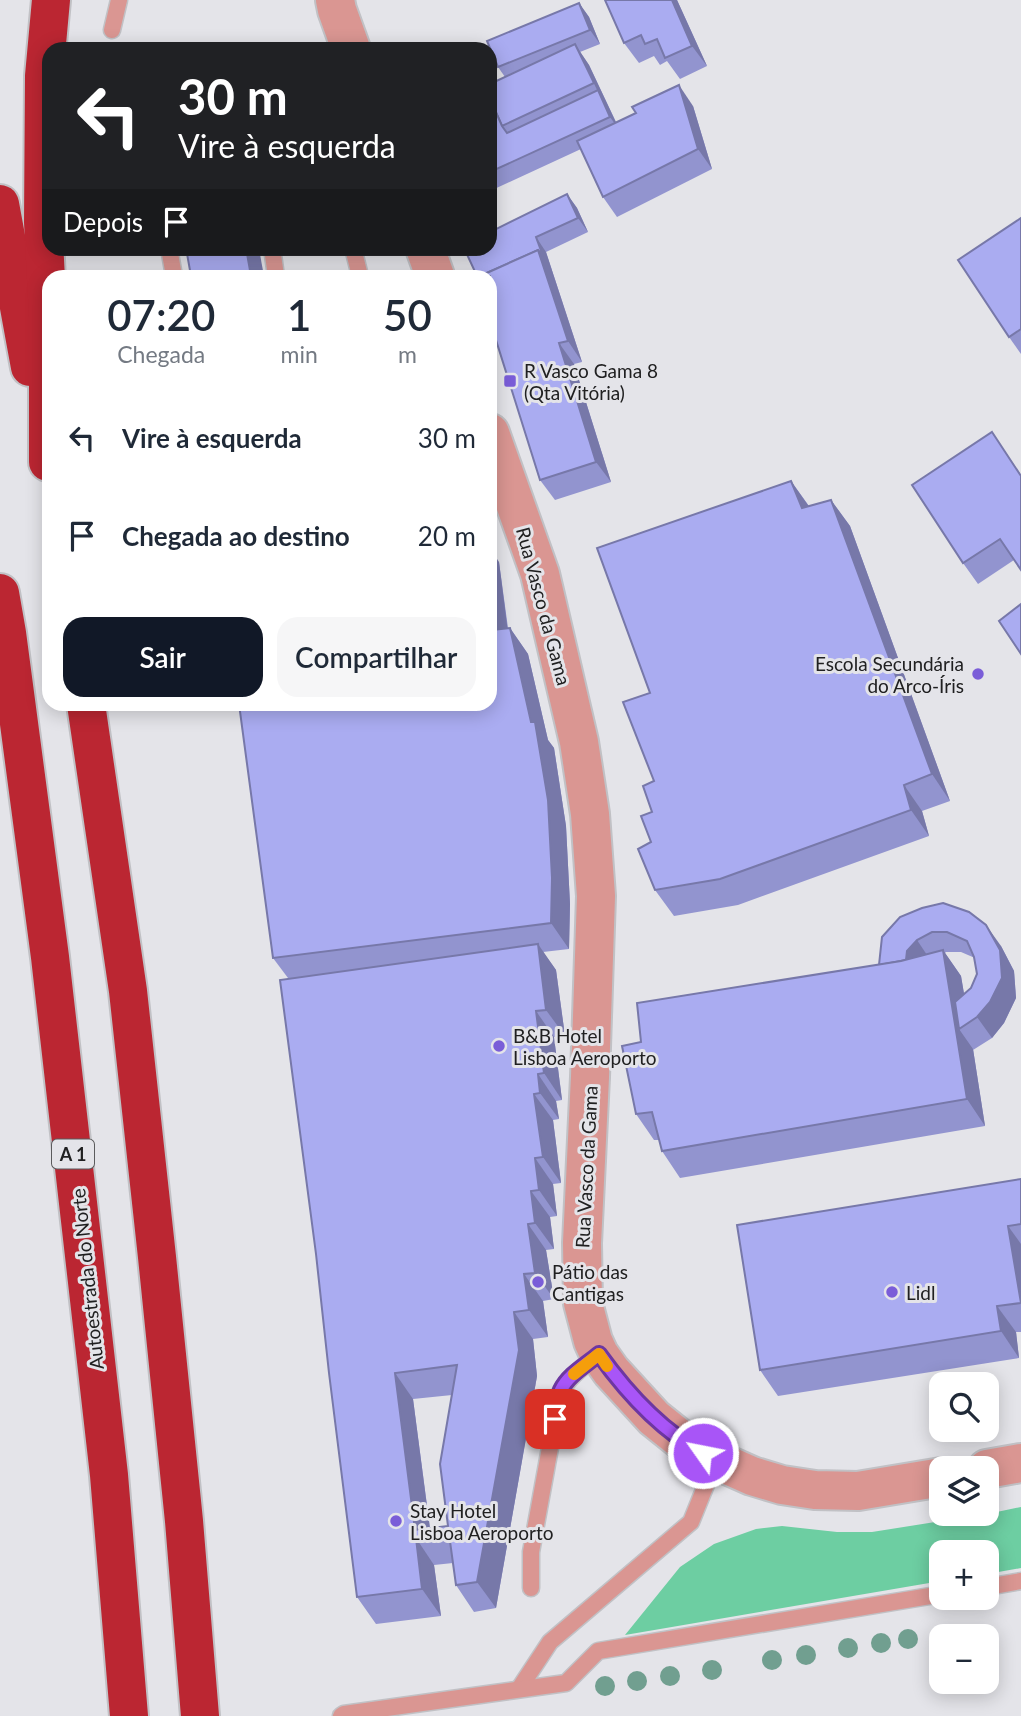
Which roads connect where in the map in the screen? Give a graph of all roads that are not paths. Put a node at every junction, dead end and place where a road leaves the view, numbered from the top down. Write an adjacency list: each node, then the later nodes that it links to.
1 (51, 0): 5 (highway)
2 (119, 0): 4 (lane)
3 (335, 0): 6 (street)
4 (112, 30)
5 (47, 42)
6 (348, 42)
7 (0, 204): 8 (highway)
8 (42, 432)
9 (497, 453): 12 (street, Rua Vasco da Gama)
10 (0, 593): 22 (highway, Autoestrada do Norte / A 1)
11 (87, 711): 23 (highway)
12 (599, 1354): 13 (street, Rua Vasco da Gama); 19 (lane)
13 (716, 1460): 16 (street, Rua Vasco da Gama); 21 (lane)
14 (1021, 1463): 15 (street)
15 (999, 1467)
16 (929, 1479)
17 (1021, 1581): 18 (lane)
18 (999, 1585)
19 (531, 1588)
20 (929, 1596): 21 (lane)
21 (519, 1689): 24 (lane)
22 (129, 1716)
23 (200, 1716)
24 (341, 1716)

